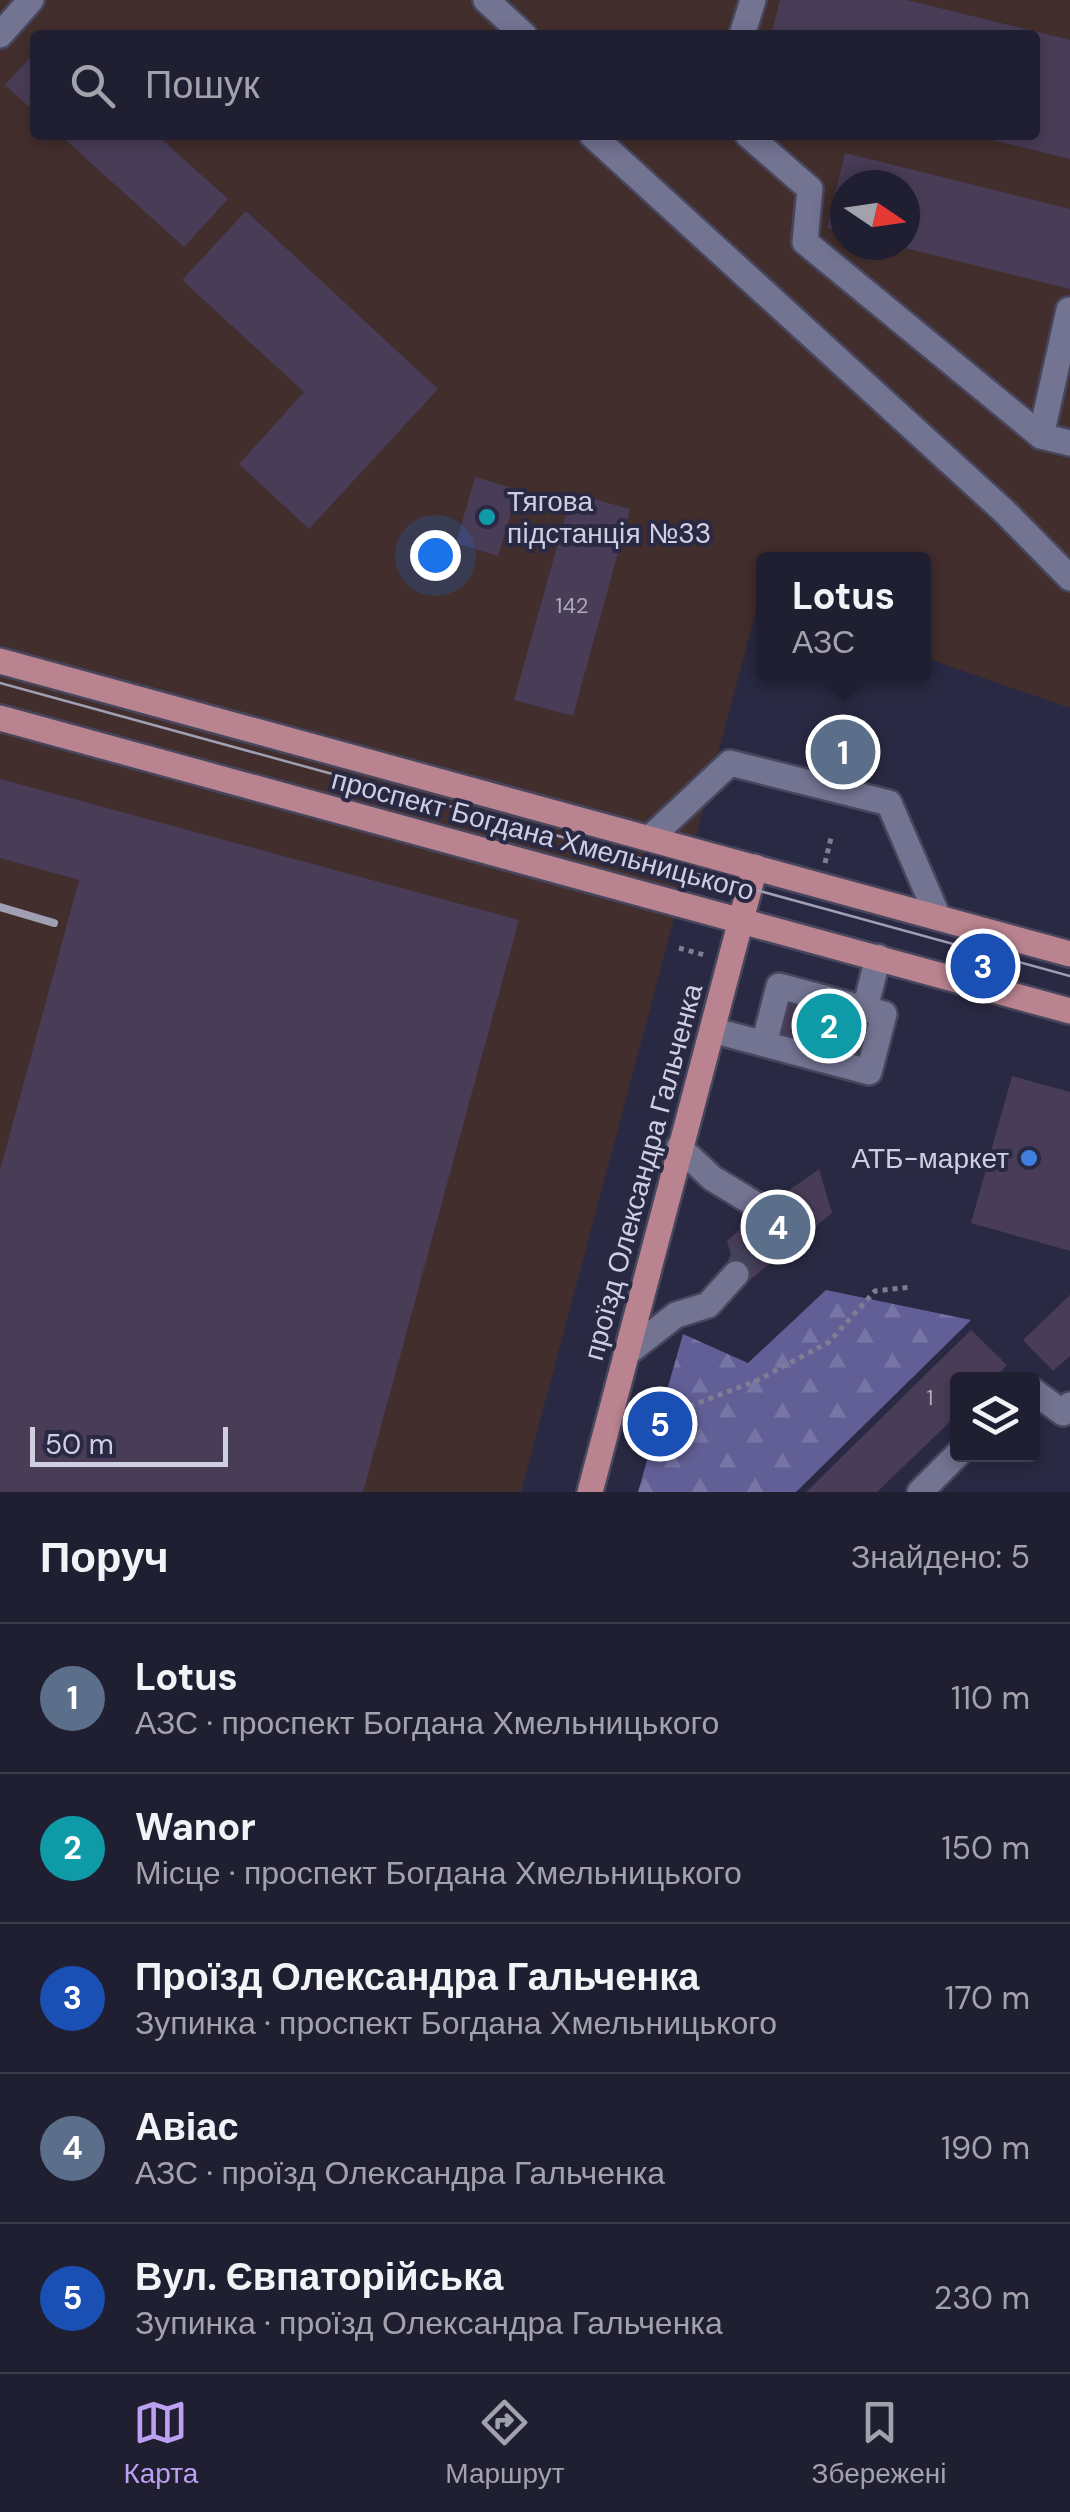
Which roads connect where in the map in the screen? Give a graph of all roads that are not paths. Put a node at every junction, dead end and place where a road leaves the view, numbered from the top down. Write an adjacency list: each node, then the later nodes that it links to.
1 (31, 0): 6 (lane)
2 (486, 0): 4 (lane)
3 (753, 0): 5 (lane)
4 (519, 30)
5 (744, 30)
6 (0, 35)
7 (597, 140): 12 (lane)
8 (754, 140): 10 (lane)
9 (1069, 310): 10 (lane)
10 (1041, 436): 11 (lane)
11 (1070, 443)
12 (1070, 578)
13 (0, 662): 15 (main road, проспект Богдана Хмельницького)
14 (0, 718): 18 (main road, проспект Богдана Хмельницького)
15 (650, 838): 16 (main road, проспект Богдана Хмельницького); 17 (lane)
16 (755, 867): 17 (main road, проспект Богдана Хмельницького); 18 (main road, проїзд Олександра Гальченка)
17 (938, 917): 19 (main road, проспект Богдана Хмельницького)
18 (740, 920): 20 (main road, проспект Богдана Хмельницького); 23 (main road, проїзд Олександра Гальченка)
19 (1070, 954)
20 (878, 957): 21 (lane); 22 (main road, проспект Богдана Хмельницького)
21 (865, 1008): 24 (lane); 24 (lane)
22 (1070, 1011)
23 (712, 1030): 24 (lane); 25 (main road, проїзд Олександра Гальченка)
24 (764, 1044)
25 (680, 1148): 26 (lane); 28 (main road, проїзд Олександра Гальченка)
26 (763, 1209)
27 (736, 1274): 28 (lane)
28 (626, 1354): 32 (main road, проїзд Олександра Гальченка)
29 (1040, 1395): 30 (lane)
30 (1068, 1412)
31 (950, 1462): 33 (lane)
32 (590, 1492)
33 (920, 1492)

